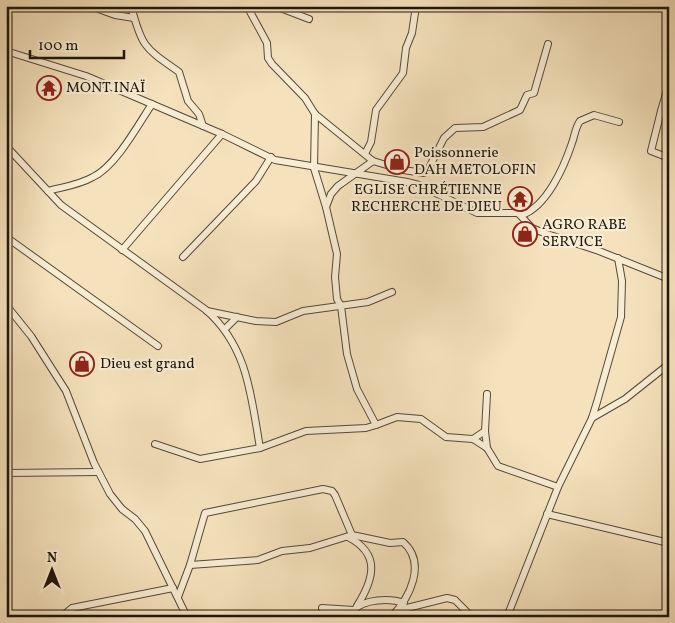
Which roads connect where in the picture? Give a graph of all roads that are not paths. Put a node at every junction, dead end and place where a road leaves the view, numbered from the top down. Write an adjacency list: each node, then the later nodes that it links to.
1 (90, 6): 6 (street)
2 (131, 6): 6 (street)
3 (247, 6): 13 (street)
4 (275, 6): 7 (street)
5 (416, 6): 19 (street)
6 (134, 18): 16 (street)
7 (309, 19)
8 (548, 44): 22 (street)
9 (6, 51): 11 (street)
10 (669, 83): 12 (street)
11 (152, 104): 16 (street); 25 (street)
12 (661, 111): 14 (street); 21 (street)
13 (316, 114): 19 (street); 23 (street)
14 (669, 114)
15 (618, 122): 27 (street)
16 (203, 126): 17 (street)
17 (222, 134): 20 (street); 29 (street)
18 (6, 146): 25 (street)
19 (365, 154): 22 (street)
20 (271, 157): 23 (street); 30 (street)
21 (669, 158)
22 (373, 161): 24 (street)
23 (314, 168): 24 (street); 26 (street)
24 (353, 174): 26 (street); 27 (street)
25 (48, 191): 29 (street)
26 (326, 207): 34 (street)
27 (522, 215): 31 (street)
28 (6, 237): 41 (street)
29 (122, 250): 38 (street)
30 (183, 257)
31 (618, 258): 32 (street); 46 (street)
32 (669, 279)
33 (392, 292): 37 (street)
34 (337, 299): 36 (street); 37 (street)
35 (6, 305): 53 (street)
36 (331, 306): 37 (street); 39 (street)
37 (341, 306): 47 (street)
38 (206, 310): 39 (street); 40 (street)
39 (237, 318): 40 (street)
40 (225, 329): 51 (street)
41 (158, 346)
42 (669, 364): 43 (street)
43 (663, 369): 44 (street); 46 (street)
44 (669, 374)
45 (487, 394): 48 (street)
46 (592, 418): 55 (street)
47 (376, 425): 49 (street); 51 (street)
48 (485, 431): 49 (street); 52 (street)
49 (472, 439): 52 (street)
50 (155, 444): 51 (street)
51 (260, 448)
52 (487, 448): 55 (street)
53 (98, 472): 54 (street); 60 (street)
54 (6, 473)
55 (558, 487): 56 (street)
56 (547, 514): 58 (street); 70 (street)
57 (350, 536): 59 (street); 59 (street); 62 (street); 63 (street)
58 (669, 543)
59 (190, 565): 61 (street)
60 (173, 588): 61 (street); 66 (street)
61 (178, 597): 67 (street)
62 (404, 603): 63 (street); 65 (street)
63 (357, 606): 64 (street)
64 (322, 608)
65 (398, 610): 68 (street); 69 (street)
66 (66, 617)
67 (187, 617)
68 (391, 617)
69 (472, 617)
70 (507, 617)

